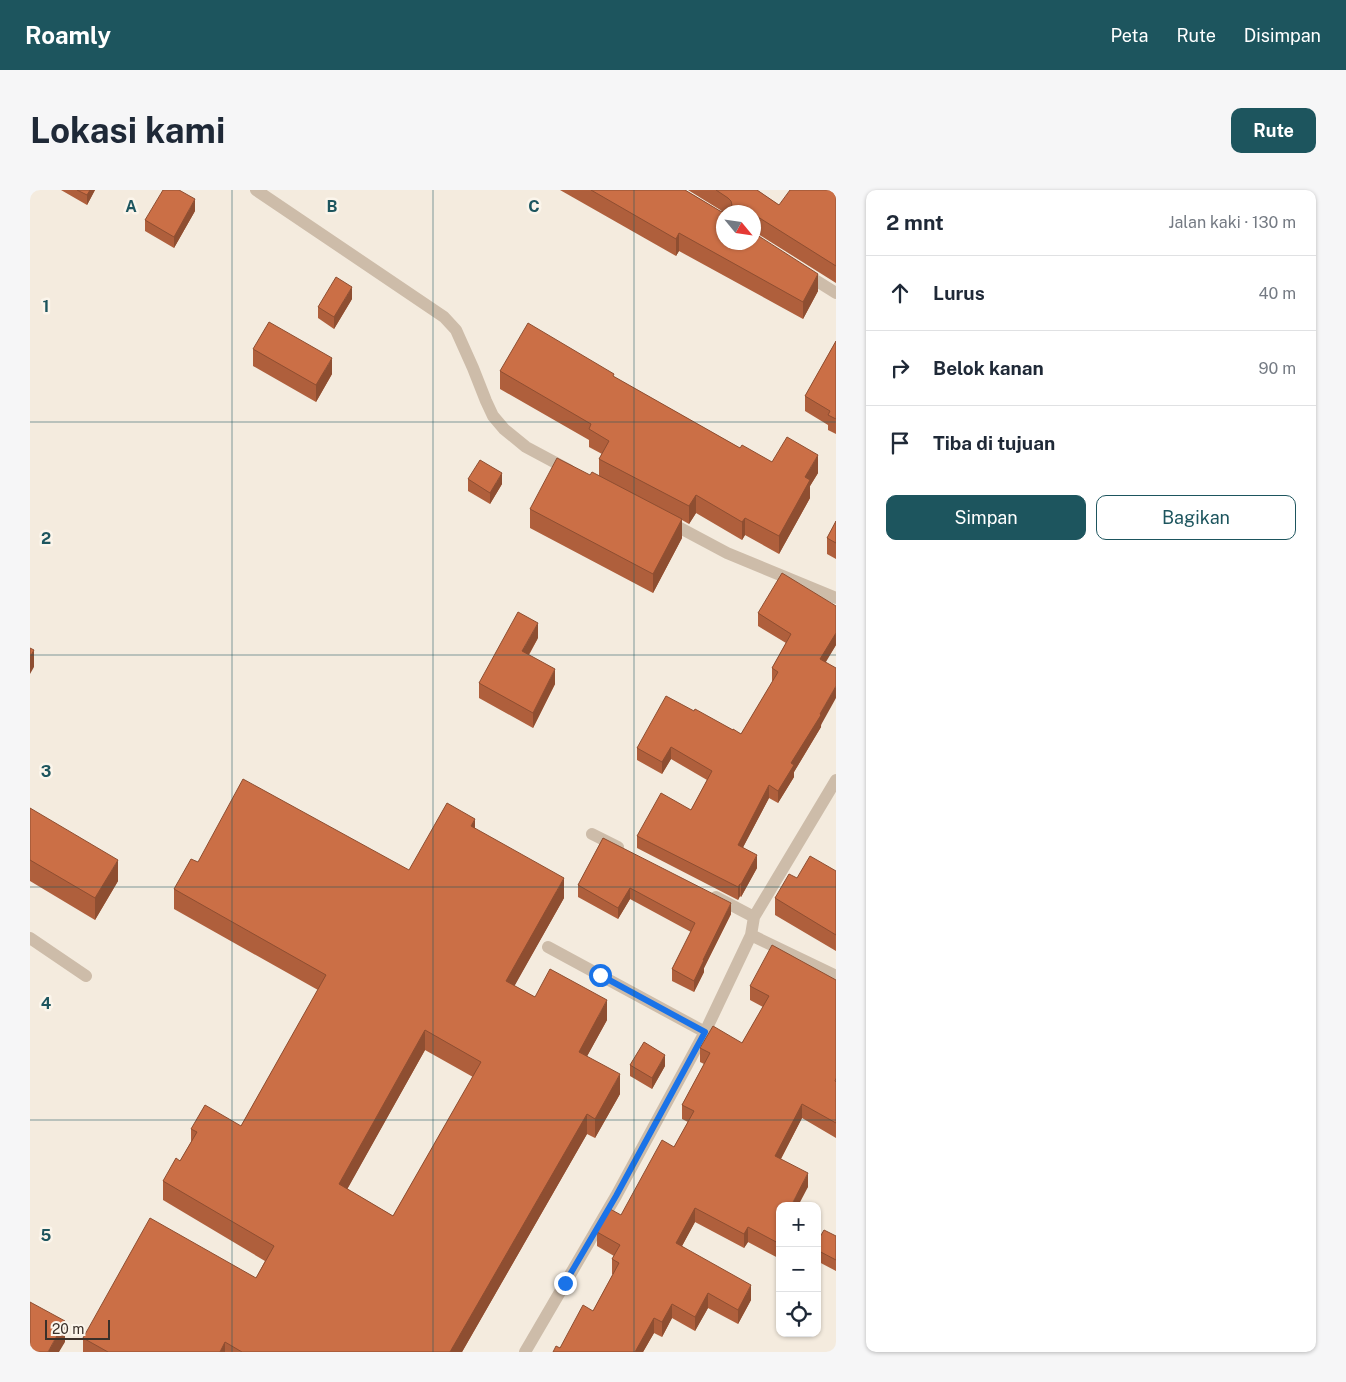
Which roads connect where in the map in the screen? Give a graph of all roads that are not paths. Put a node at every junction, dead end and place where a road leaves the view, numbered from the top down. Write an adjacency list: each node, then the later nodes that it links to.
1 (256, 190): 4 (street)
2 (795, 267): 3 (street)
3 (836, 293)
4 (578, 474)
5 (657, 516): 6 (street)
6 (836, 598)
7 (836, 780): 11 (street)
8 (592, 834): 9 (street)
9 (626, 851)
10 (703, 891): 11 (street)
11 (754, 917): 12 (street)
12 (751, 935): 16 (street); 17 (street)
13 (30, 938): 15 (street)
14 (548, 947): 17 (street)
15 (86, 976)
16 (836, 976)
17 (705, 1032): 18 (street)
18 (525, 1352)

